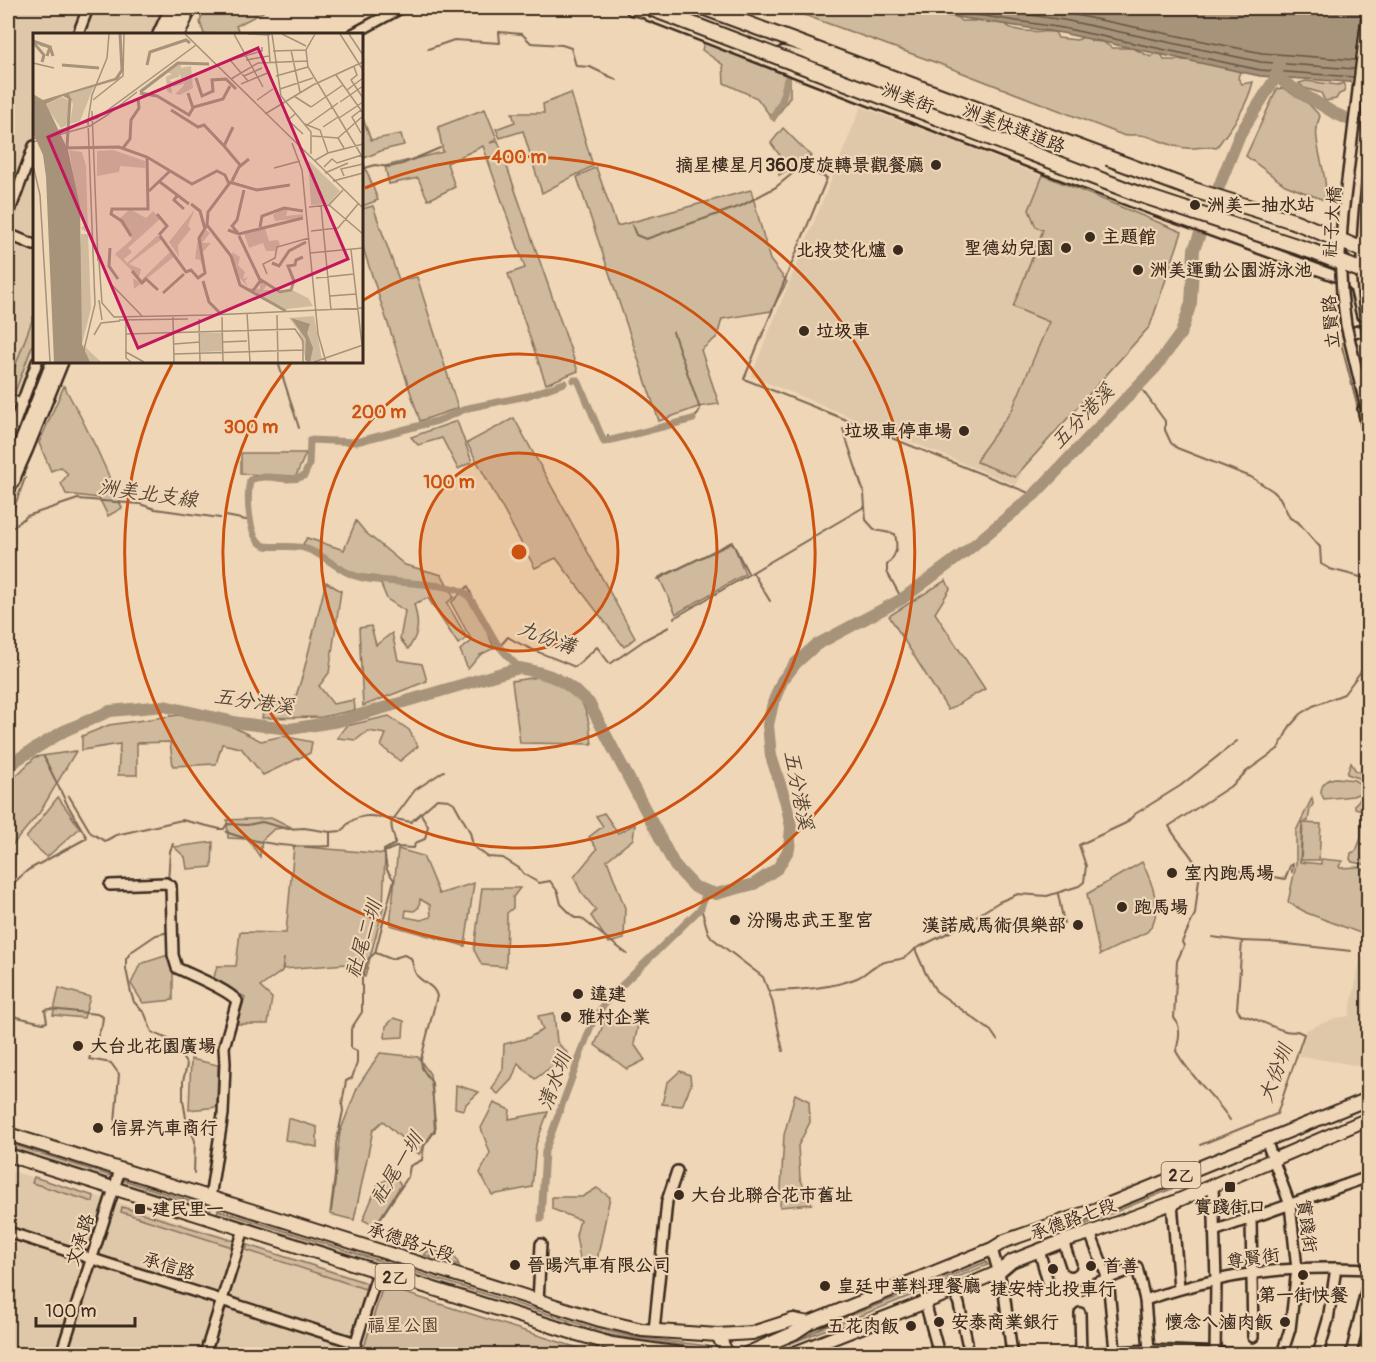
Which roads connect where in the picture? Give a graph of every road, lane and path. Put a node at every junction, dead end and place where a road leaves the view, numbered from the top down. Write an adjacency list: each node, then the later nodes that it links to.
1 (88, 8): 9 (street)
2 (401, 8): 13 (street)
3 (631, 8): 8 (highway, bridge); 26 (street, 洲美街)
4 (650, 8): 8 (highway, 洲美快速道路, bridge)
5 (705, 8): 14 (highway, 洲美快速道路)
6 (1368, 8): 38 (street, bridge)
7 (181, 10): 10 (street); 11 (highway); 12 (highway)
8 (669, 15): 15 (highway, 洲美快速道路, bridge)
9 (78, 33)
10 (159, 33)
11 (167, 33)
12 (175, 33)
13 (355, 33)
14 (792, 40): 17 (highway); 24 (highway, 洲美快速道路, bridge)
15 (757, 49): 17 (highway, bridge); 25 (highway, 洲美快速道路, bridge)
16 (1368, 49): 35 (street, 社子大橋, bridge)
17 (875, 82): 26 (highway)
18 (33, 149): 20 (street)
19 (1368, 177): 30 (street, 社子大橋, bridge)
20 (8, 216)
21 (1368, 219): 28 (street, bridge)
22 (8, 234): 23 (street)
23 (33, 245)
24 (1368, 252)
25 (1368, 273)
26 (1349, 281): 27 (street, 洲美街); 29 (street, 立賢路); 30 (street, 立賢路)
27 (1368, 288)
28 (1368, 301)
29 (1348, 334): 30 (street); 39 (street, 立賢路)
30 (1368, 335)
31 (37, 363): 37 (street)
32 (47, 363): 41 (highway)
33 (54, 363): 42 (highway)
34 (63, 363): 42 (street)
35 (1368, 396)
36 (8, 399): 37 (street)
37 (21, 404): 40 (street)
38 (1368, 416)
39 (1368, 432)
40 (8, 441)
41 (8, 460)
42 (13, 479): 43 (street)
43 (8, 494)
44 (110, 885): 56 (street)
45 (1368, 1099): 48 (main road, 承德路七段 / 2乙)
46 (1368, 1119): 50 (main road, 承德路七段 / 2乙)
47 (8, 1134): 51 (main road, 承德路六段 / 2乙)
48 (1266, 1140): 50 (street, 實踐街); 66 (main road, 承德路七段 / 2乙)
49 (8, 1155): 55 (main road, 2乙)
50 (1274, 1160): 54 (main road, 承德路七段 / 2乙); 58 (street, 實踐街)
51 (120, 1170): 55 (street, 文承路); 56 (main road, 承德路六段 / 2乙)
52 (676, 1171): 89 (street)
53 (1368, 1177): 58 (street)
54 (1213, 1186): 57 (main road, 承德路七段 / 2乙); 62 (street)
55 (114, 1188): 60 (main road, 2乙); 68 (street, 文承路)
56 (210, 1198): 85 (main road, 承德路六段 / 2乙)
57 (1172, 1203): 63 (main road, 承德路七段 / 2乙); 80 (street)
58 (1290, 1205): 59 (street); 71 (street, 實踐街)
59 (1251, 1219): 62 (street); 75 (street)
60 (244, 1229): 73 (main road, 2乙); 83 (street)
61 (8, 1232): 68 (street, 承信路)
62 (1215, 1232): 77 (street)
63 (1090, 1233): 64 (main road, 承德路七段 / 2乙); 76 (street)
64 (1063, 1241): 67 (main road, 承德路七段 / 2乙); 69 (street)
65 (542, 1244): 85 (street)
66 (992, 1249): 74 (street); 88 (main road, 承德路七段 / 2乙)
67 (1039, 1250): 74 (main road, 承德路七段 / 2乙); 78 (street)
68 (90, 1259): 83 (street, 承信路); 99 (street, 文承路)
69 (1071, 1265)
70 (1336, 1268): 71 (street, 尊賢街); 72 (street, 尊賢街); 112 (street)
71 (1297, 1269): 75 (street, 尊賢街); 111 (street, 實踐街)
72 (1368, 1269)
73 (378, 1272): 93 (street); 94 (main road, 2乙)
74 (999, 1272): 82 (main road, 承德路七段 / 2乙); 107 (street)
75 (1252, 1275): 77 (street, 尊賢街); 91 (street)
76 (1108, 1279): 81 (street); 84 (street); 97 (street)
77 (1216, 1280): 80 (street, 尊賢街); 98 (street)
78 (1048, 1282)
79 (1368, 1283): 113 (street)
80 (1179, 1288): 84 (street, 尊賢街)
81 (1079, 1290)
82 (954, 1291): 86 (main road, 承德路七段 / 2乙); 92 (street)
83 (222, 1300): 93 (street, 承信路); 100 (street)
84 (1145, 1300): 96 (street)
85 (538, 1302): 89 (main road, 承德路六段 / 2乙)
86 (926, 1302): 95 (street); 106 (main road, 承德路七段 / 2乙)
87 (1080, 1313): 108 (street)
88 (809, 1323): 90 (main road, 承德路六段 / 2乙); 105 (main road)
89 (654, 1331): 90 (main road, 承德路六段 / 2乙)
90 (718, 1335): 104 (main road)
91 (1253, 1337)
92 (967, 1342)
93 (356, 1343): 101 (street)
94 (612, 1344): 102 (main road); 103 (main road, 2乙)
95 (938, 1350)
96 (1149, 1350): 97 (street); 98 (street)
97 (1115, 1351): 109 (street)
98 (1215, 1353): 110 (street)
99 (61, 1354)
100 (205, 1354)
101 (352, 1354)
102 (624, 1354)
103 (680, 1354)
104 (727, 1354)
105 (746, 1354)
106 (792, 1354)
107 (1012, 1354)
108 (1081, 1354): 109 (street)
109 (1093, 1354)
110 (1245, 1354)
111 (1282, 1354)
112 (1318, 1354)
113 (1351, 1354)

